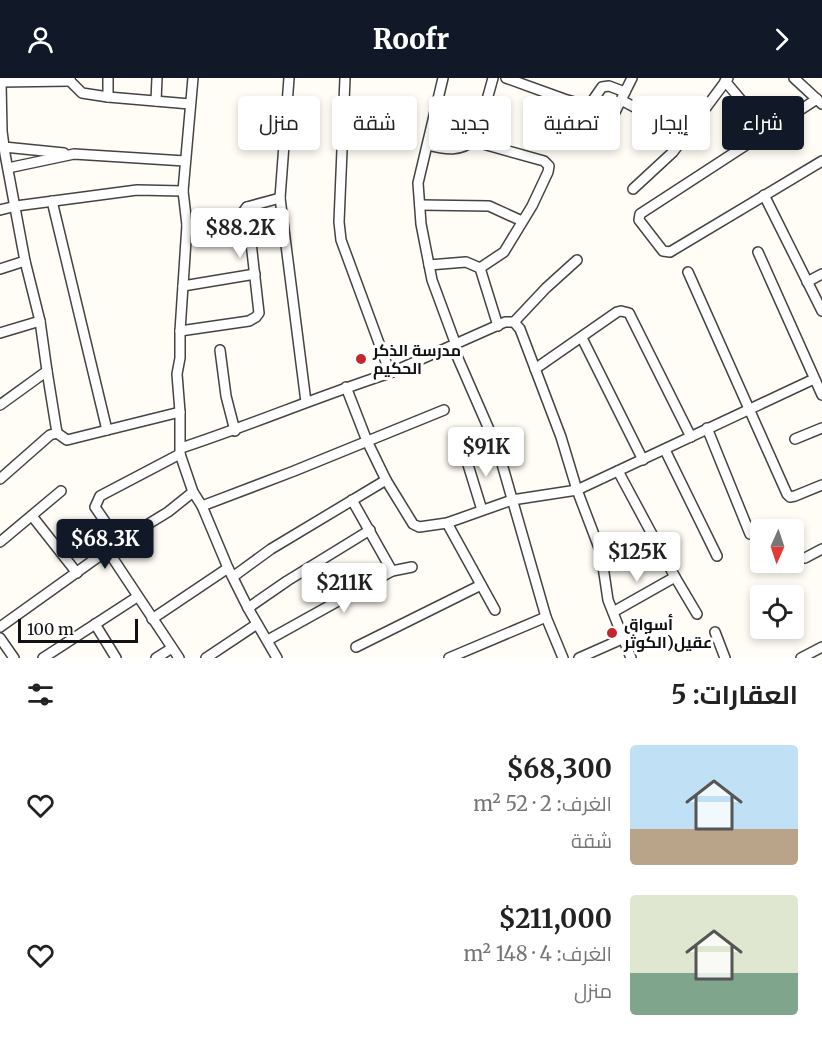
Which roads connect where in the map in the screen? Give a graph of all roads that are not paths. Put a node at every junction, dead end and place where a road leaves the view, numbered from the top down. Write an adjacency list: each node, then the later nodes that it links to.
1 (108, 78): 17 (street)
2 (157, 78): 18 (street)
3 (193, 78): 23 (street)
4 (289, 78): 38 (street)
5 (345, 78): 68 (street)
6 (443, 78): 26 (street)
7 (493, 78): 14 (street)
8 (506, 78): 15 (street)
9 (632, 78): 15 (street)
10 (800, 79): 21 (street)
11 (70, 80): 13 (street); 17 (street)
12 (727, 80): 16 (street); 22 (street)
13 (0, 82): 25 (street)
14 (488, 96)
15 (623, 96): 19 (street); 20 (street)
16 (740, 96)
17 (108, 97): 18 (street)
18 (156, 101): 23 (street)
19 (632, 101)
20 (620, 102)
21 (819, 102): 24 (street)
22 (710, 103)
23 (190, 104): 32 (street)
24 (804, 110)
25 (1, 131): 27 (street)
26 (428, 145): 40 (street)
27 (4, 147): 31 (street); 34 (street)
28 (505, 150): 44 (street)
29 (675, 150): 35 (street)
30 (738, 150): 37 (street)
31 (74, 154): 32 (street); 34 (street)
32 (185, 161): 36 (street)
33 (822, 161): 37 (street)
34 (6, 174): 41 (street)
35 (633, 189)
36 (183, 191): 39 (street); 45 (street)
37 (764, 195): 55 (street)
38 (280, 198): 42 (street); 72 (street)
39 (52, 201): 41 (street); 79 (street)
40 (420, 205): 44 (street); 49 (street)
41 (16, 206): 43 (street); 48 (street)
42 (247, 207): 45 (street); 54 (street)
43 (0, 210)
44 (522, 221): 50 (street)
45 (187, 225): 56 (street)
46 (758, 252): 69 (street)
47 (577, 260): 59 (street)
48 (25, 261): 51 (street); 58 (street)
49 (429, 265): 50 (street); 64 (street)
50 (480, 268): 60 (street)
51 (0, 269)
52 (688, 272): 74 (street)
53 (822, 273): 55 (street)
54 (255, 274): 56 (street); 61 (street)
55 (807, 282): 57 (street)
56 (183, 286): 61 (street)
57 (822, 312)
58 (40, 321): 62 (street); 67 (street)
59 (514, 322): 60 (street); 66 (street)
60 (498, 326): 64 (street)
61 (180, 331): 76 (street)
62 (0, 333)
63 (582, 338): 66 (street); 82 (street); 88 (street)
64 (455, 346): 68 (street); 97 (street)
65 (220, 350): 80 (street)
66 (535, 369): 93 (street)
67 (47, 371): 73 (street); 81 (street)
68 (390, 373): 70 (street)
69 (814, 379): 71 (street); 74 (street)
70 (346, 387): 72 (street); 84 (street)
71 (822, 394)
72 (306, 402): 80 (street)
73 (0, 405)
74 (749, 409): 77 (street); 92 (street)
75 (444, 410): 84 (street)
76 (180, 412): 79 (street); 86 (street)
77 (707, 428): 82 (street); 103 (street)
78 (822, 428): 83 (street)
79 (107, 430): 81 (street)
80 (235, 430): 86 (street)
81 (57, 433): 90 (street)
82 (691, 437): 85 (street)
83 (795, 439)
84 (367, 441): 91 (street); 98 (street)
85 (665, 450): 88 (street); 108 (street)
86 (180, 451): 95 (street); 105 (street)
87 (465, 455): 99 (street)
88 (643, 460): 89 (street)
89 (618, 471): 93 (street); 114 (street)
90 (0, 479)
91 (386, 480): 96 (street); 101 (street)
92 (822, 485)
93 (577, 490): 97 (street); 119 (street)
94 (61, 491): 100 (street)
95 (193, 492): 98 (street); 105 (street)
96 (352, 500): 102 (street); 112 (street)
97 (512, 500): 99 (street); 121 (street)
98 (202, 506): 112 (street)
99 (482, 510): 101 (street)
100 (32, 516): 104 (street); 113 (street)
101 (447, 522): 115 (street)
102 (370, 530): 111 (street); 117 (street)
103 (750, 534)
104 (0, 542)
105 (119, 542): 107 (street)
106 (822, 549): 109 (street)
107 (108, 551): 113 (street); 116 (street)
108 (717, 556)
109 (804, 558)
110 (412, 567): 111 (street)
111 (392, 571): 129 (street)
112 (231, 572): 117 (street); 122 (street)
113 (77, 573): 125 (street)
114 (675, 577): 119 (street); 120 (street)
115 (481, 585): 118 (street); 130 (street)
116 (137, 597): 122 (street); 123 (street)
117 (248, 608): 124 (street)
118 (495, 610)
119 (613, 612): 128 (street)
120 (697, 614)
121 (546, 617): 140 (street); 141 (street)
122 (152, 619): 132 (street)
123 (95, 624): 134 (street); 135 (street)
124 (257, 624): 129 (street); 138 (street)
125 (0, 627)
126 (715, 632): 144 (street)
127 (0, 639): 133 (street)
128 (622, 639): 142 (street); 143 (street)
129 (268, 640): 139 (street)
130 (356, 647)
131 (822, 647): 145 (street)
132 (172, 648): 136 (street); 137 (street)
133 (14, 658)
134 (43, 658)
135 (116, 658)
136 (156, 658)
137 (179, 658)
138 (206, 658)
139 (277, 658)
140 (449, 658)
141 (563, 658)
142 (579, 658)
143 (631, 658)
144 (725, 658)
145 (801, 658)

